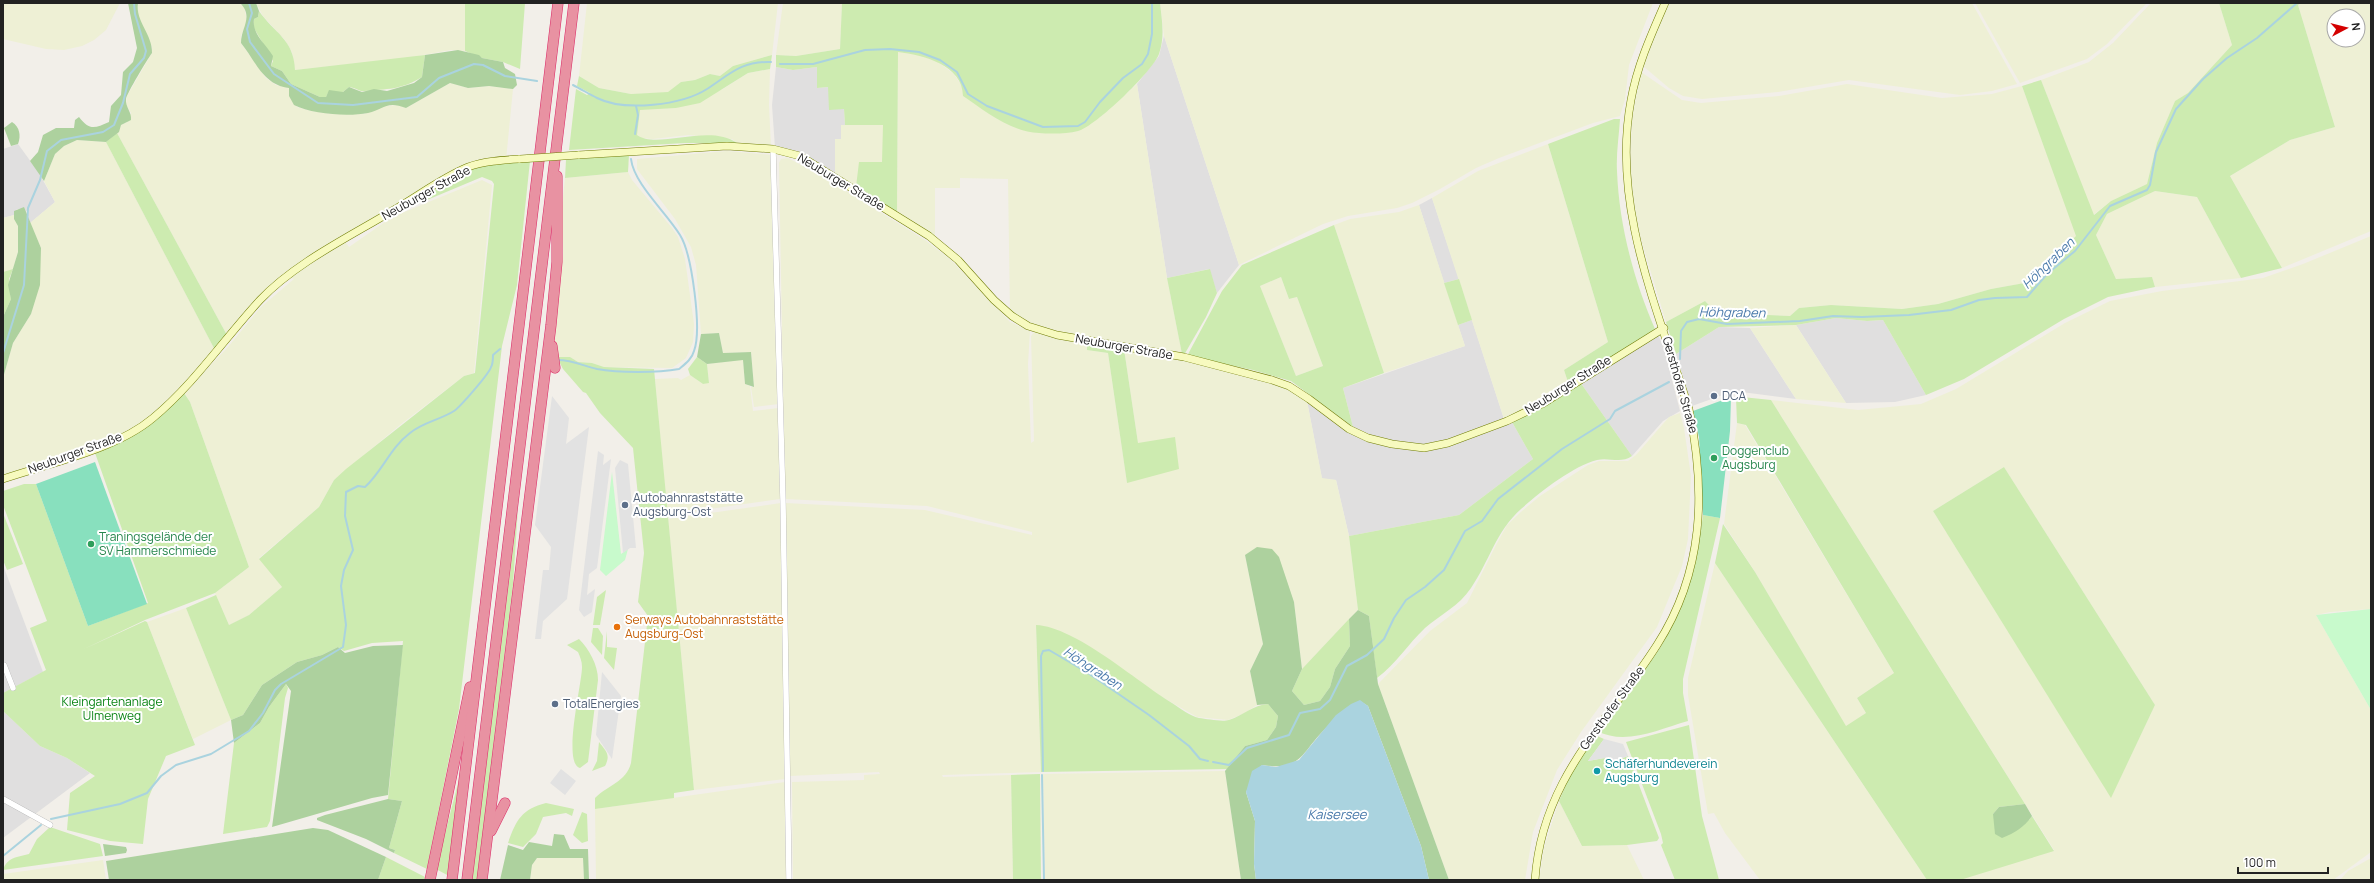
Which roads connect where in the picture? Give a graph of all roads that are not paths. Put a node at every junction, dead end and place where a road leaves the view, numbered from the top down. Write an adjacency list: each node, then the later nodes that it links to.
1 (558, 3): 10 (highway)
2 (574, 3): 5 (highway)
3 (1664, 3): 7 (street, Gersthofer Straße)
4 (773, 149): 7 (street, Neuburger Straße); 9 (street, Neuburger Straße, bridge); 21 (street)
5 (556, 150): 6 (highway); 19 (highway)
6 (550, 325): 8 (highway); 16 (highway)
7 (1664, 328): 22 (street, Gersthofer Straße)
8 (555, 368)
9 (3, 479)
10 (482, 632): 17 (highway); 18 (highway)
11 (3, 664): 12 (street)
12 (13, 688)
13 (3, 800): 15 (street)
14 (505, 803): 16 (highway)
15 (50, 825)
16 (486, 844): 20 (highway)
17 (430, 880)
18 (452, 880)
19 (467, 880)
20 (482, 880)
21 (789, 880)
22 (1535, 880)

